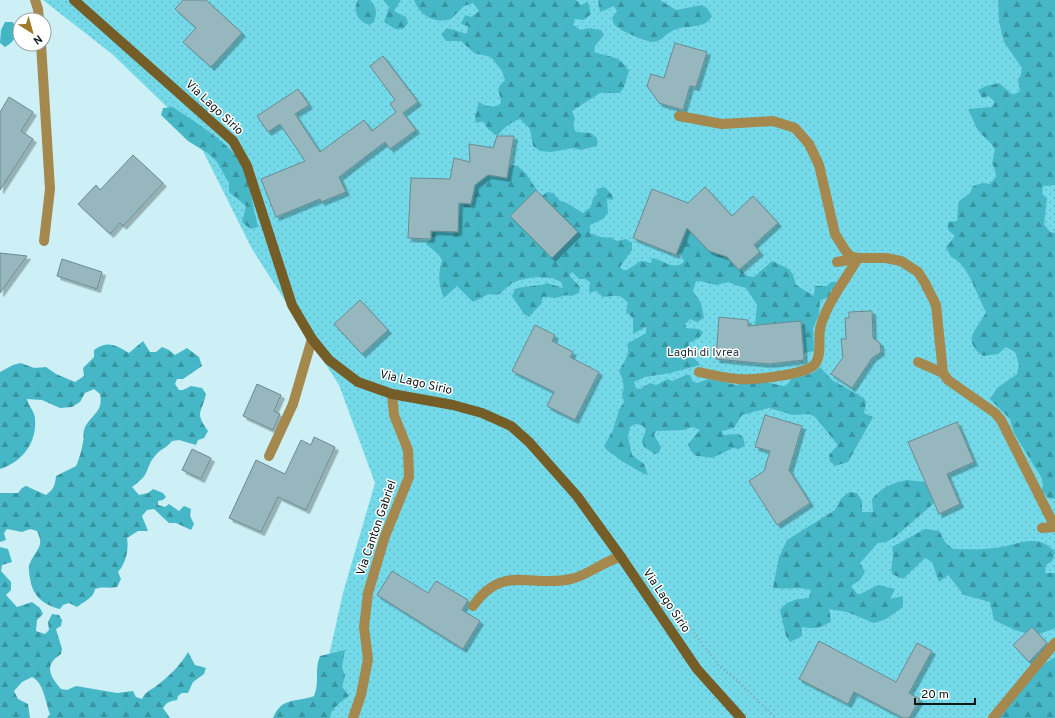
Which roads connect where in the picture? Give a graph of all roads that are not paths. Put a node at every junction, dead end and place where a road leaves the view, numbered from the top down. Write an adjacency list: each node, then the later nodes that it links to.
1 (35, 0): 3 (street)
2 (74, 0): 9 (main road, Via Lago Sirio)
3 (38, 12)
4 (41, 52): 6 (street)
5 (679, 116): 7 (street)
6 (44, 240)
7 (858, 258): 8 (street); 11 (street); 12 (street)
8 (836, 262)
9 (312, 340): 13 (main road, Via Lago Sirio); 14 (street)
10 (918, 362): 12 (street)
11 (699, 372)
12 (943, 373): 15 (street)
13 (392, 394): 17 (main road, Via Lago Sirio); 20 (street, Via Canton Gabriel)
14 (269, 456)
15 (1055, 527): 16 (street)
16 (1042, 528)
17 (621, 557): 18 (street); 21 (main road, Via Lago Sirio)
18 (473, 606)
19 (1055, 643): 22 (street)
20 (353, 718)
21 (741, 718)
22 (993, 718)

